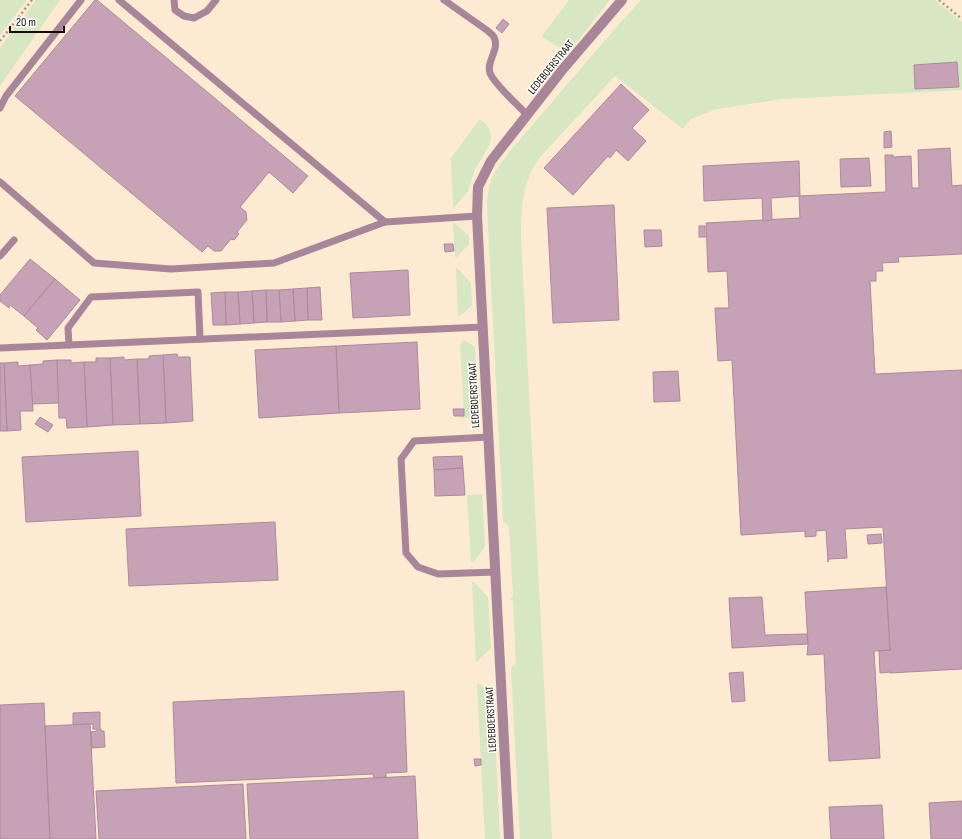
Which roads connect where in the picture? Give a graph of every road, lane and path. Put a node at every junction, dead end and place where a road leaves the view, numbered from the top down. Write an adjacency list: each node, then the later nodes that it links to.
1 (32, 0): 10 (path)
2 (81, 0): 11 (lane)
3 (119, 0): 15 (lane)
4 (174, 0): 5 (lane)
5 (216, 0)
6 (444, 0): 12 (lane)
7 (622, 0): 12 (street, LEDEBOERSTRAAT)
8 (939, 0): 9 (path)
9 (962, 19)
10 (0, 41)
11 (0, 108)
12 (527, 115): 14 (street, LEDEBOERSTRAAT)
13 (0, 182): 15 (lane)
14 (477, 216): 15 (lane); 18 (street, LEDEBOERSTRAAT)
15 (385, 222)
16 (14, 240): 17 (lane)
17 (0, 256)
18 (483, 327): 19 (lane); 22 (street, LEDEBOERSTRAAT)
19 (200, 339): 20 (lane); 20 (lane)
20 (69, 345): 21 (lane)
21 (0, 348)
22 (489, 438): 23 (street, LEDEBOERSTRAAT); 23 (lane)
23 (496, 572): 24 (street, LEDEBOERSTRAAT)
24 (509, 839)

